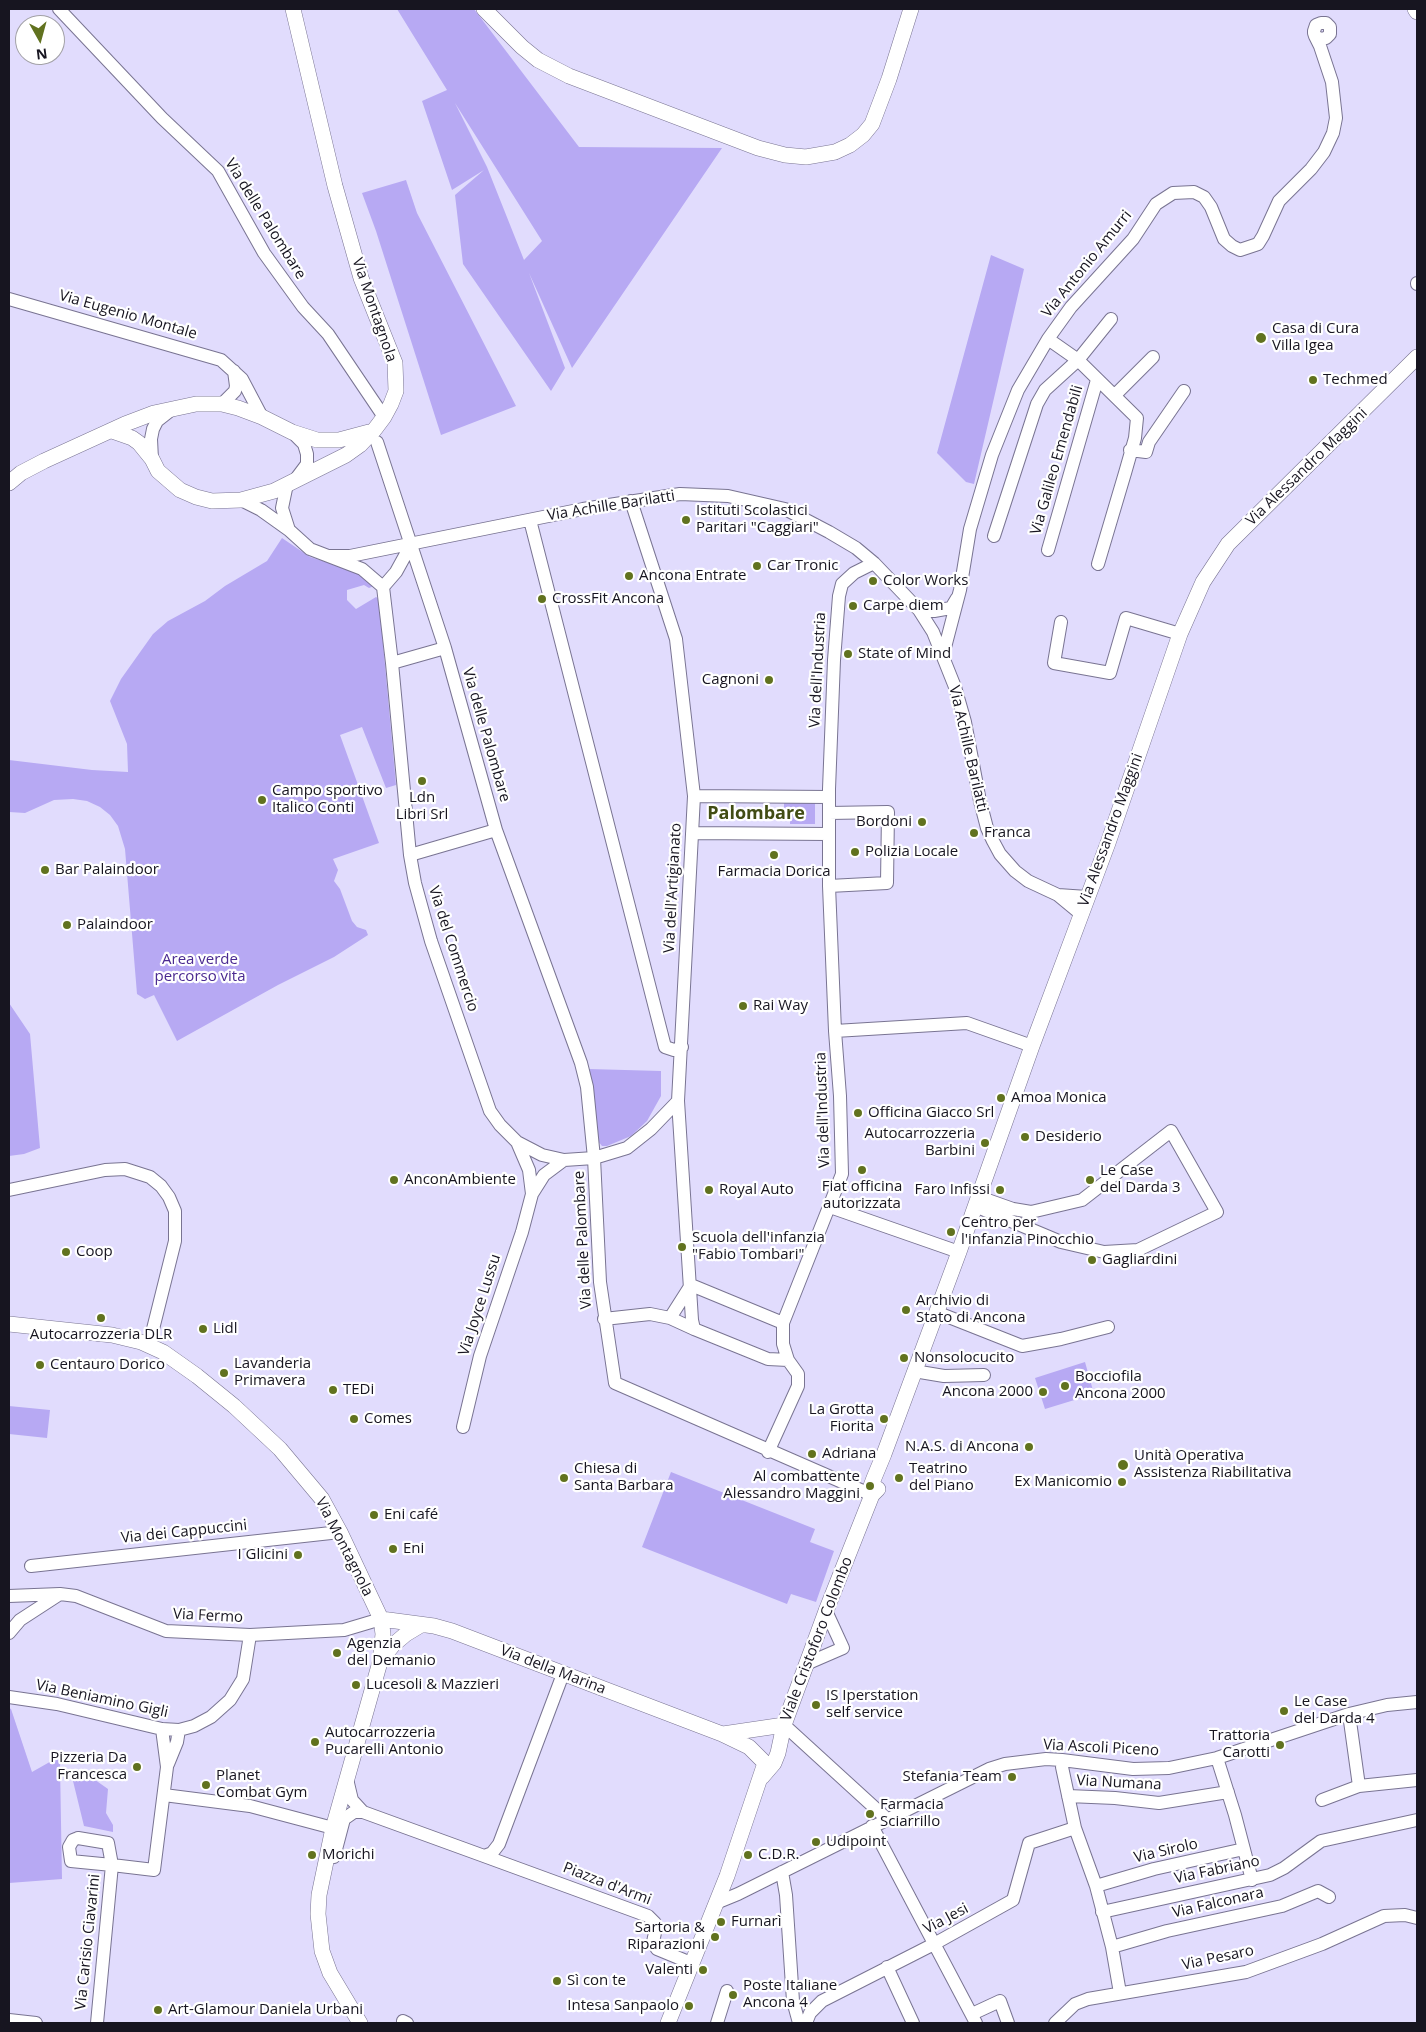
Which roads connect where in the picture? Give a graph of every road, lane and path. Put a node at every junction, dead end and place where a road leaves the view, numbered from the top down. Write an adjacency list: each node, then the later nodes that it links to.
1 (59, 9): 21 (street, Via delle Palombare)
2 (293, 9): 21 (main road, Via Montagnola)
3 (484, 9): 4 (main road)
4 (911, 9)
5 (1415, 9): 6 (main road)
6 (1417, 12)
7 (1321, 40): 10 (street, Via Antonio Amurri)
8 (9, 298): 14 (street, Via Eugenio Montale)
9 (1111, 319): 13 (street)
10 (1048, 339): 13 (street); 43 (street, Via Antonio Amurri)
11 (1153, 357): 17 (street)
12 (1417, 357): 47 (main road, Via Alessandro Maggini)
13 (1078, 360): 15 (street); 34 (street)
14 (234, 371): 18 (street); 20 (street, Via Eugenio Montale)
15 (1093, 375): 17 (street, Via Galileo Emendabili); 36 (street, Via Galileo Emendabili)
16 (1184, 392): 25 (street)
17 (1115, 395): 24 (street, Via Galileo Emendabili)
18 (222, 404): 19 (main road); 20 (main road)
19 (176, 407): 22 (main road); 27 (street)
20 (262, 417): 23 (main road)
21 (379, 430): 23 (main road); 28 (main road, Via Achille Barilatti); 35 (street, Via delle Palombare)
22 (112, 431): 27 (main road, Via Achille Barilatti); 29 (main road)
23 (292, 432): 28 (street)
24 (1134, 438): 25 (street); 26 (street, Via Galileo Emendabili)
25 (1149, 442): 26 (street)
26 (1130, 450): 40 (street, Via Galileo Emendabili)
27 (152, 458): 30 (main road, Via Achille Barilatti)
28 (291, 482): 30 (main road, Via Achille Barilatti); 33 (street)
29 (9, 483)
30 (241, 500): 33 (street, Via Achille Barilatti)
31 (631, 501): 32 (street, Via Achille Barilatti); 39 (street, Via Achille Barilatti); 51 (street, Via dell'Artigianato)
32 (530, 520): 35 (street, Via Achille Barilatti); 64 (street)
33 (289, 530): 37 (street, Via Achille Barilatti)
34 (994, 536)
35 (412, 544): 37 (street, Via Achille Barilatti); 38 (street, Via delle Palombare); 41 (street)
36 (1048, 550)
37 (329, 556): 42 (street, Via Achille Barilatti)
38 (418, 563): 41 (street); 48 (street, Via delle Palombare)
39 (874, 563): 44 (street, Via Achille Barilatti); 52 (street, Via dell'Industria)
40 (1098, 564)
41 (396, 572): 42 (street)
42 (383, 587): 50 (street, Via del Commercio)
43 (955, 604): 44 (street); 46 (street, Via Antonio Amurri); 49 (street, Via Antonio Amurri)
44 (919, 610): 46 (street, Via Achille Barilatti)
45 (1061, 622): 47 (street)
46 (933, 632): 49 (street, Via Achille Barilatti)
47 (1180, 634): 60 (main road, Via Alessandro Maggini)
48 (445, 648): 50 (street); 54 (street, Via delle Palombare)
49 (943, 655): 59 (street, Via Achille Barilatti)
50 (392, 663): 57 (street, Via del Commercio)
51 (694, 796): 52 (street); 55 (street, Via dell'Artigianato)
52 (829, 797): 53 (street, Via dell'Industria)
53 (829, 813): 56 (street, Via dell'Industria); 58 (street)
54 (496, 830): 57 (street); 68 (street, Via delle Palombare)
55 (692, 833): 56 (street); 64 (street, Via dell'Artigianato)
56 (829, 834): 58 (street, Via dell'Industria)
57 (410, 855): 66 (street, Via del Commercio)
58 (829, 886): 62 (street, Via dell'Industria)
59 (1058, 894): 60 (street, Via Achille Barilatti); 61 (street, Via Achille Barilatti)
60 (1087, 896): 61 (main road, Via Alessandro Maggini)
61 (1081, 914): 63 (main road, Via Alessandro Maggini)
62 (835, 1031): 63 (street); 75 (street, Via dell'Industria)
63 (1032, 1046): 74 (main road, Via Alessandro Maggini)
64 (682, 1047): 65 (street, Via dell'Artigianato)
65 (678, 1101): 68 (street, Via del Commercio); 79 (street, Via dell'Artigianato)
66 (517, 1142): 67 (street, Via del Commercio); 70 (street, Via Joyce Lussu)
67 (542, 1155): 69 (street, Via del Commercio); 70 (street); 71 (street)
68 (594, 1158): 69 (street, Via del Commercio); 82 (street, Via delle Palombare)
69 (564, 1160): 71 (street, Via Joyce Lussu)
70 (529, 1170): 73 (street, Via Joyce Lussu)
71 (544, 1174): 73 (street, Via Joyce Lussu)
72 (9, 1190): 87 (street)
73 (532, 1194): 91 (street, Via Joyce Lussu)
74 (977, 1201): 76 (street); 77 (street); 78 (main road, Via Alessandro Maggini)
75 (830, 1207): 78 (street); 83 (street, Via dell'Industria)
76 (1032, 1212): 77 (street); 77 (street)
77 (1026, 1226)
78 (959, 1252): 80 (main road, Via Alessandro Maggini)
79 (690, 1284): 81 (street); 83 (street); 86 (street, Via dell'Artigianato)
80 (936, 1312): 85 (street); 89 (main road, Via Alessandro Maggini)
81 (670, 1318): 82 (street); 86 (street)
82 (604, 1319): 92 (street, Via delle Palombare)
83 (783, 1323): 88 (street)
84 (9, 1324): 87 (main road, Via Montagnola)
85 (1108, 1327)
86 (694, 1329): 88 (street)
87 (149, 1345): 94 (main road, Via Montagnola)
88 (788, 1360): 92 (street)
89 (914, 1370): 90 (street); 93 (main road, Via Alessandro Maggini)
90 (984, 1375)
91 (463, 1427)
92 (768, 1452): 93 (street, Via delle Palombare)
93 (872, 1495): 98 (main road, Viale Cristoforo Colombo)
94 (340, 1532): 95 (street, Via dei Cappuccini); 99 (main road, Via Montagnola)
95 (31, 1566)
96 (60, 1594): 97 (street, Via Fermo); 101 (street); 102 (street, Via Fermo)
97 (9, 1596)
98 (826, 1611): 104 (main road, Viale Cristoforo Colombo); 104 (street)
99 (381, 1619): 100 (main road, Via della Marina); 102 (street, Via Fermo); 103 (main road, Via Montagnola)
100 (421, 1626): 103 (main road); 105 (main road, Via della Marina)
101 (9, 1632)
102 (250, 1635): 111 (street, Via Beniamino Gigli)
103 (380, 1662): 117 (main road, Via Montagnola)
104 (806, 1664): 109 (main road, Viale Cristoforo Colombo)
105 (563, 1674): 112 (main road, Via della Marina); 132 (street)
106 (9, 1697): 110 (street, Via Beniamino Gigli)
107 (1417, 1702): 108 (street, Via Ascoli Piceno)
108 (1349, 1714): 113 (street, Via Ascoli Piceno); 120 (street)
109 (784, 1725): 112 (main road, Via della Marina); 118 (main road, Viale Cristoforo Colombo); 126 (street)
110 (162, 1729): 111 (street, Via Beniamino Gigli); 115 (street)
111 (179, 1730): 115 (street)
112 (722, 1734): 114 (main road, Via della Marina)
113 (1217, 1758): 121 (street); 126 (street, Via Ascoli Piceno)
114 (765, 1763): 118 (main road, Viale Cristoforo Colombo)
115 (167, 1767): 122 (street)
116 (1062, 1767): 123 (street)
117 (347, 1780): 125 (street); 129 (main road, Via Montagnola)
118 (760, 1780): 138 (main road, Viale Cristoforo Colombo)
119 (1417, 1780): 120 (street)
120 (1359, 1786): 124 (street)
121 (1228, 1792): 123 (street, Via Numana); 131 (street)
122 (164, 1795): 129 (street); 150 (street, Via Carisio Ciavarini)
123 (1068, 1796): 130 (street)
124 (1322, 1800)
125 (364, 1812): 132 (street, Piazza d'Armi); 133 (street, Via Montagnola)
126 (886, 1819): 128 (street, Via Ascoli Piceno)
127 (1417, 1820): 135 (street, Via Fabriano)
128 (872, 1826): 134 (street, Via Ascoli Piceno); 141 (street)
129 (333, 1828): 133 (main road, Via Montagnola)
130 (1075, 1828): 136 (street); 141 (street, Via Jesi)
131 (1244, 1849): 135 (street); 136 (street, Via Sirolo)
132 (484, 1856): 143 (street, Piazza d'Armi)
133 (325, 1868): 151 (main road, Via Montagnola)
134 (782, 1872): 138 (street, Via Ascoli Piceno); 154 (street)
135 (1252, 1880): 139 (street, Via Fabriano)
136 (1096, 1886): 139 (street)
137 (1329, 1896): 142 (street, Via Falconara)
138 (716, 1903): 143 (main road, Viale Cristoforo Colombo)
139 (1102, 1912): 142 (street)
140 (1417, 1918): 146 (street, Via Pesaro)
141 (934, 1944): 144 (street, Via Jesi); 147 (street)
142 (1112, 1947): 146 (street)
143 (691, 1963): 152 (main road, Viale Cristoforo Colombo)
144 (887, 1967): 155 (street, Via Jesi); 156 (street)
145 (727, 1991): 153 (street)
146 (1120, 1993): 158 (street, Via Pesaro)
147 (974, 2018): 157 (street)
148 (9, 2020): 149 (street)
149 (36, 2023)
150 (97, 2023)
151 (360, 2023)
152 (668, 2023)
153 (717, 2023)
154 (799, 2023)
155 (806, 2023)
156 (914, 2023)
157 (1008, 2023)
158 (1055, 2023)

